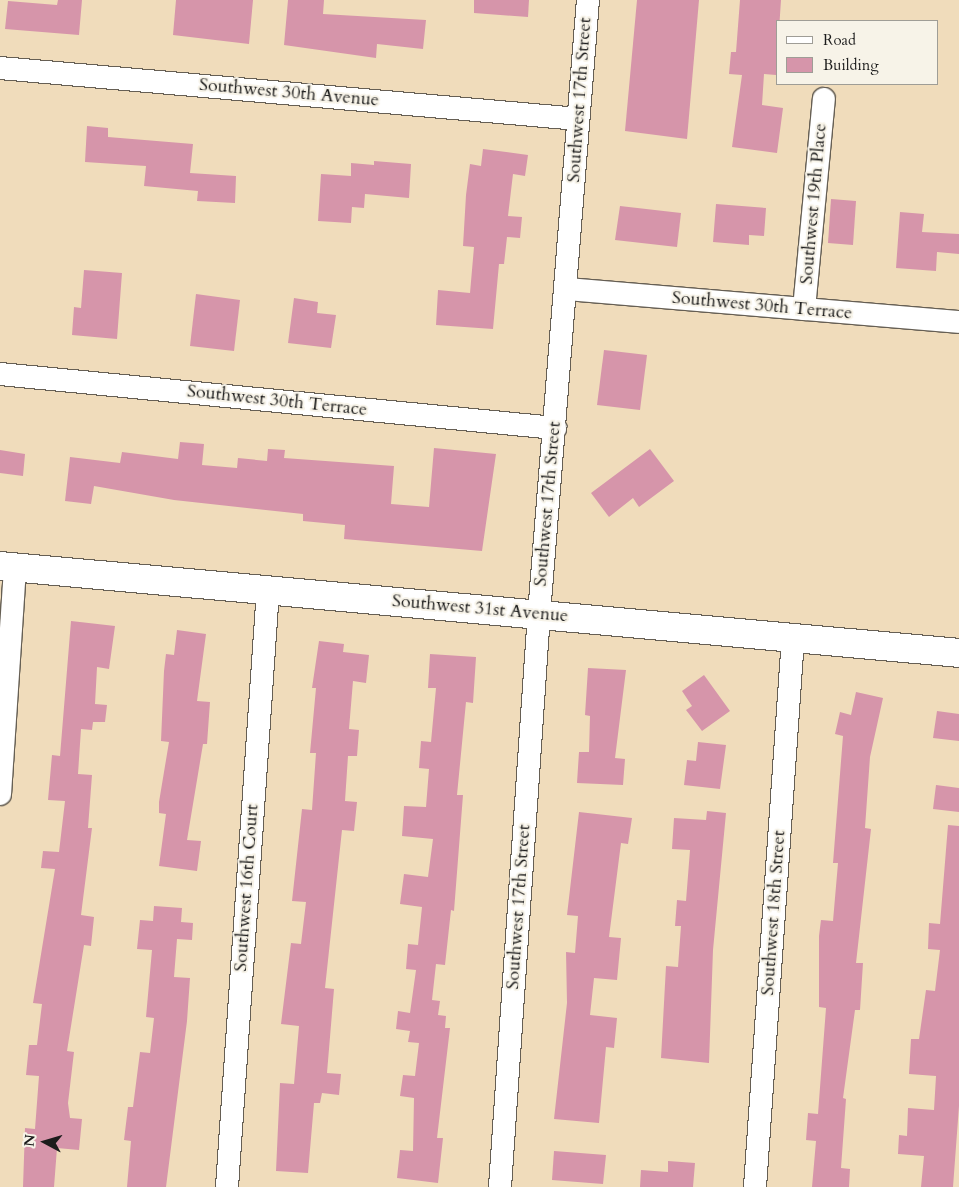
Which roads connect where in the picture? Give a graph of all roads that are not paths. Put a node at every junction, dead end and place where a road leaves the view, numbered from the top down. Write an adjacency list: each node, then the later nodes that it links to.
1 (588, 0): 4 (street, Southwest 17th Street)
2 (0, 68): 4 (street, Southwest 30th Avenue)
3 (824, 99): 6 (street, Southwest 19th Place)
4 (578, 118): 5 (street, Southwest 17th Street)
5 (566, 289): 6 (street, Southwest 30th Terrace); 9 (street, Southwest 17th Street)
6 (804, 309): 7 (street, Southwest 30th Terrace)
7 (959, 322)
8 (0, 374): 9 (street, Southwest 30th Terrace)
9 (555, 428): 12 (street, Southwest 17th Street)
10 (8, 566): 11 (street, Southwest 31st Avenue); 15 (street)
11 (268, 590): 12 (street, Southwest 31st Avenue); 16 (street, Southwest 16th Court)
12 (538, 614): 13 (street, Southwest 31st Avenue); 17 (street, Southwest 17th Street)
13 (793, 638): 14 (street, Southwest 31st Avenue); 18 (street, Southwest 18th Street)
14 (959, 653)
15 (0, 794)
16 (227, 1187)
17 (500, 1187)
18 (755, 1187)

